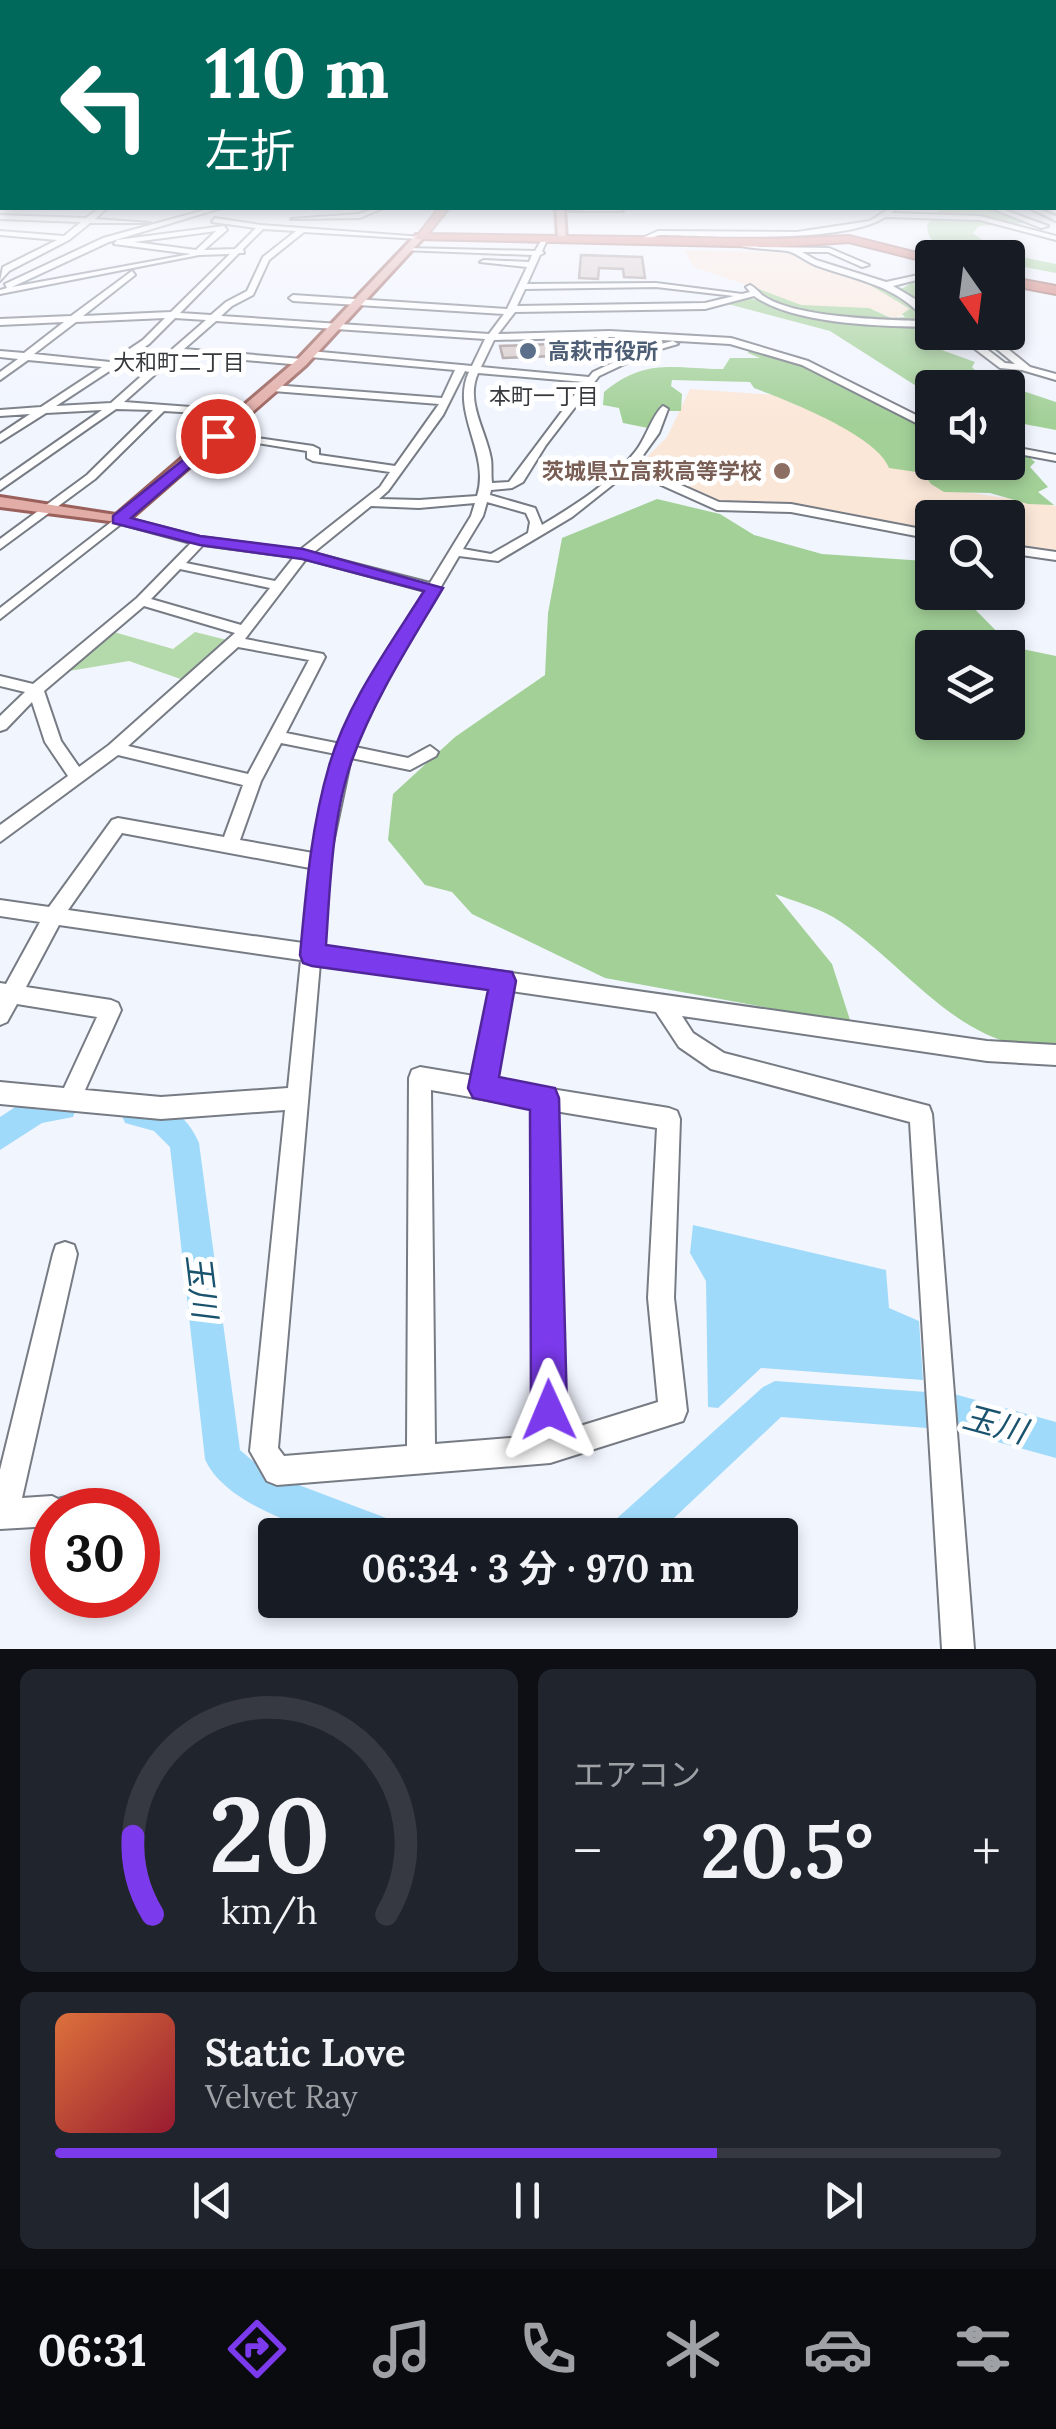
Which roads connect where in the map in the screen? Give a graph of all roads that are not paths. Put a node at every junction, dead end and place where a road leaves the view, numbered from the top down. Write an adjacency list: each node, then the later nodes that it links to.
1 (50, 268): 14 (street)
2 (129, 268): 14 (street)
3 (137, 268): 25 (street)
4 (221, 268): 22 (street)
5 (262, 268): 24 (street)
6 (390, 268): 18 (main road)
7 (532, 268): 13 (street)
8 (832, 268): 11 (street)
9 (915, 278): 11 (street)
10 (745, 282): 16 (street)
11 (886, 285): 19 (street)
12 (1025, 285): 15 (highway)
13 (522, 286): 16 (street); 21 (street)
14 (0, 290)
15 (1056, 290)
16 (748, 294): 20 (street); 27 (street)
17 (294, 298): 18 (street)
18 (359, 302): 21 (street); 28 (main road)
19 (915, 303)
20 (678, 307): 21 (street); 23 (street)
21 (510, 310): 30 (street)
22 (173, 315): 24 (street); 25 (street); 41 (street)
23 (689, 318)
24 (214, 319): 28 (street); 36 (street)
25 (68, 321): 26 (street); 38 (street)
26 (0, 322)
27 (915, 324)
28 (337, 328): 30 (street); 40 (main road)
29 (700, 329): 32 (street)
30 (492, 337): 31 (street); 44 (street)
31 (685, 340): 32 (street); 33 (street)
32 (710, 340): 56 (street)
33 (668, 345): 39 (street); 47 (street)
34 (981, 350): 42 (street)
35 (1002, 350): 42 (street)
36 (177, 351): 40 (street); 43 (street)
37 (0, 354): 38 (street)
38 (24, 356): 41 (street); 45 (street)
39 (756, 356)
40 (306, 358): 44 (street); 48 (main road)
41 (114, 364): 43 (street); 53 (street)
42 (1023, 367): 46 (street)
43 (156, 369): 50 (street)
44 (467, 370): 47 (street); 49 (street); 64 (street)
45 (0, 377)
46 (1056, 377)
47 (589, 380): 64 (street)
48 (273, 388): 49 (street); 55 (main road)
49 (446, 402): 62 (street)
50 (115, 405): 51 (street); 53 (street); 63 (street)
51 (162, 408): 55 (street); 67 (street)
52 (663, 409): 61 (street)
53 (44, 410): 54 (street); 58 (street)
54 (0, 413)
55 (244, 414): 57 (main road)
56 (915, 418)
57 (220, 434): 62 (street); 68 (main road)
58 (0, 439)
59 (1025, 452): 60 (street)
60 (1056, 458)
61 (631, 467): 69 (street); 70 (street)
62 (398, 470): 66 (street)
63 (0, 486)
64 (484, 492): 66 (street); 70 (street); 74 (street)
65 (0, 502): 67 (main road)
66 (366, 502): 75 (street)
67 (49, 509): 68 (main road); 72 (street)
68 (119, 520): 71 (street); 81 (street)
69 (915, 532)
70 (534, 534): 74 (street)
71 (200, 540): 75 (street); 77 (street)
72 (0, 545)
73 (1025, 551): 76 (street)
74 (458, 552): 79 (street)
75 (303, 554): 78 (street); 79 (street)
76 (1056, 556)
77 (176, 565): 78 (street); 80 (street)
78 (277, 585): 82 (street)
79 (435, 588): 88 (street)
80 (142, 601): 82 (street); 84 (street)
81 (0, 615)
82 (238, 636): 86 (street); 87 (street)
83 (0, 681): 84 (street)
84 (36, 690): 85 (street); 90 (street)
85 (0, 725)
86 (274, 736): 88 (street); 91 (street)
87 (114, 749): 90 (street); 91 (street)
88 (346, 751): 89 (street); 94 (street)
89 (430, 752)
90 (76, 774): 92 (street)
91 (253, 780): 93 (street)
92 (0, 835)
93 (229, 847): 94 (street); 96 (street)
94 (320, 862): 97 (street)
95 (0, 908): 96 (street)
96 (54, 916): 97 (street); 99 (street)
97 (312, 955): 98 (street); 106 (street)
98 (503, 981): 100 (street); 103 (street)
99 (5, 993): 101 (street); 105 (street)
100 (662, 1004): 102 (street); 113 (street)
101 (0, 1015)
102 (1056, 1055)
103 (483, 1088): 107 (street); 110 (street)
104 (0, 1092): 105 (street)
105 (71, 1097): 106 (street)
106 (299, 1098): 110 (street)
107 (544, 1098): 109 (street); 109 (street)
108 (65, 1254): 112 (street)
109 (550, 1449): 110 (street)
110 (421, 1461)
111 (30, 1512): 112 (street)
112 (2, 1514)
113 (958, 1649)

